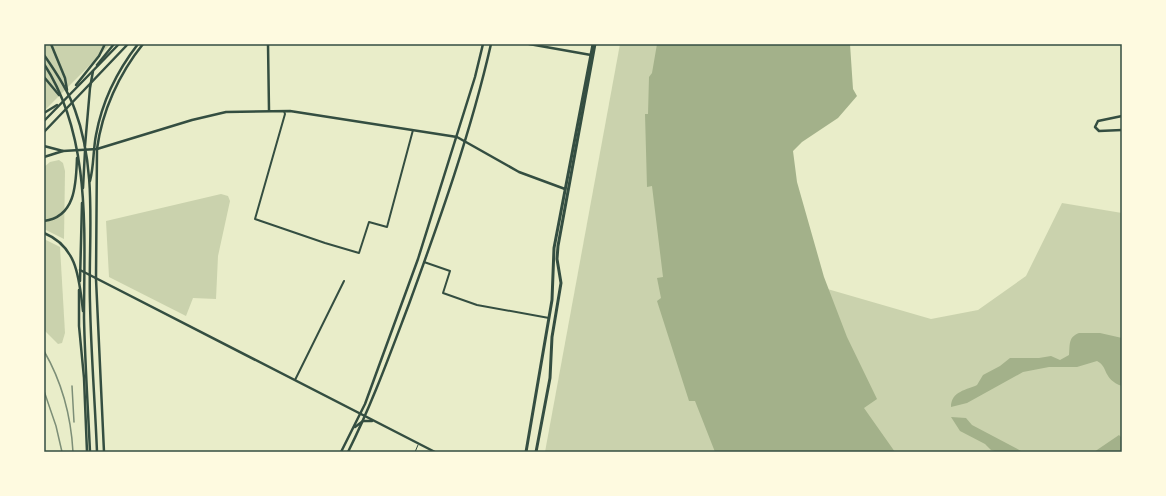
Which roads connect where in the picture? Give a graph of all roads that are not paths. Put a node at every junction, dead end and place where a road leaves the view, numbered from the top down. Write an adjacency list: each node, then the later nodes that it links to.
1 (52, 44): 18 (street)
2 (105, 44): 17 (street)
3 (114, 44): 33 (street)
4 (119, 44): 17 (street)
5 (128, 44): 28 (street)
6 (138, 44): 37 (street)
7 (143, 44): 32 (street)
8 (268, 44): 21 (street)
9 (483, 44): 29 (street)
10 (490, 44): 30 (street)
11 (529, 44): 14 (street)
12 (594, 44): 14 (main road); 63 (main road)
13 (44, 55): 18 (street)
14 (591, 55): 38 (main road)
15 (44, 64): 19 (street)
16 (44, 77): 19 (street)
17 (74, 89): 20 (street)
18 (68, 92): 37 (street)
19 (61, 97): 35 (street)
20 (59, 104): 23 (street); 25 (street)
21 (269, 110): 22 (street); 32 (street)
22 (284, 111): 26 (street); 26 (street)
23 (44, 113)
24 (1122, 116): 27 (street)
25 (44, 121)
26 (414, 130): 29 (street)
27 (1122, 130)
28 (44, 132)
29 (457, 137): 30 (street); 48 (street)
30 (464, 140): 38 (street); 41 (street)
31 (44, 146): 34 (street)
32 (97, 149): 33 (street); 43 (street)
33 (85, 150): 34 (street); 42 (street)
34 (63, 151): 36 (street)
35 (77, 154): 39 (street); 46 (street)
36 (44, 157)
37 (90, 183): 56 (street)
38 (566, 189): 45 (main road)
39 (44, 221)
40 (44, 233): 46 (street)
41 (424, 262): 45 (street); 49 (street)
42 (80, 270): 43 (street); 54 (street)
43 (96, 279): 47 (street); 57 (street)
44 (344, 281): 47 (street)
45 (549, 318): 62 (main road)
46 (84, 319): 55 (street)
47 (294, 380): 48 (street)
48 (361, 414): 49 (street); 52 (street)
49 (366, 417): 50 (street); 51 (street)
50 (363, 421): 51 (street); 52 (street); 59 (street)
51 (375, 422): 53 (street)
52 (352, 430): 58 (street)
53 (419, 444): 60 (lane); 61 (street)
54 (87, 452)
55 (90, 452)
56 (98, 452)
57 (104, 452)
58 (341, 452)
59 (348, 452)
60 (415, 452)
61 (435, 452)
62 (526, 452)
63 (536, 452)

